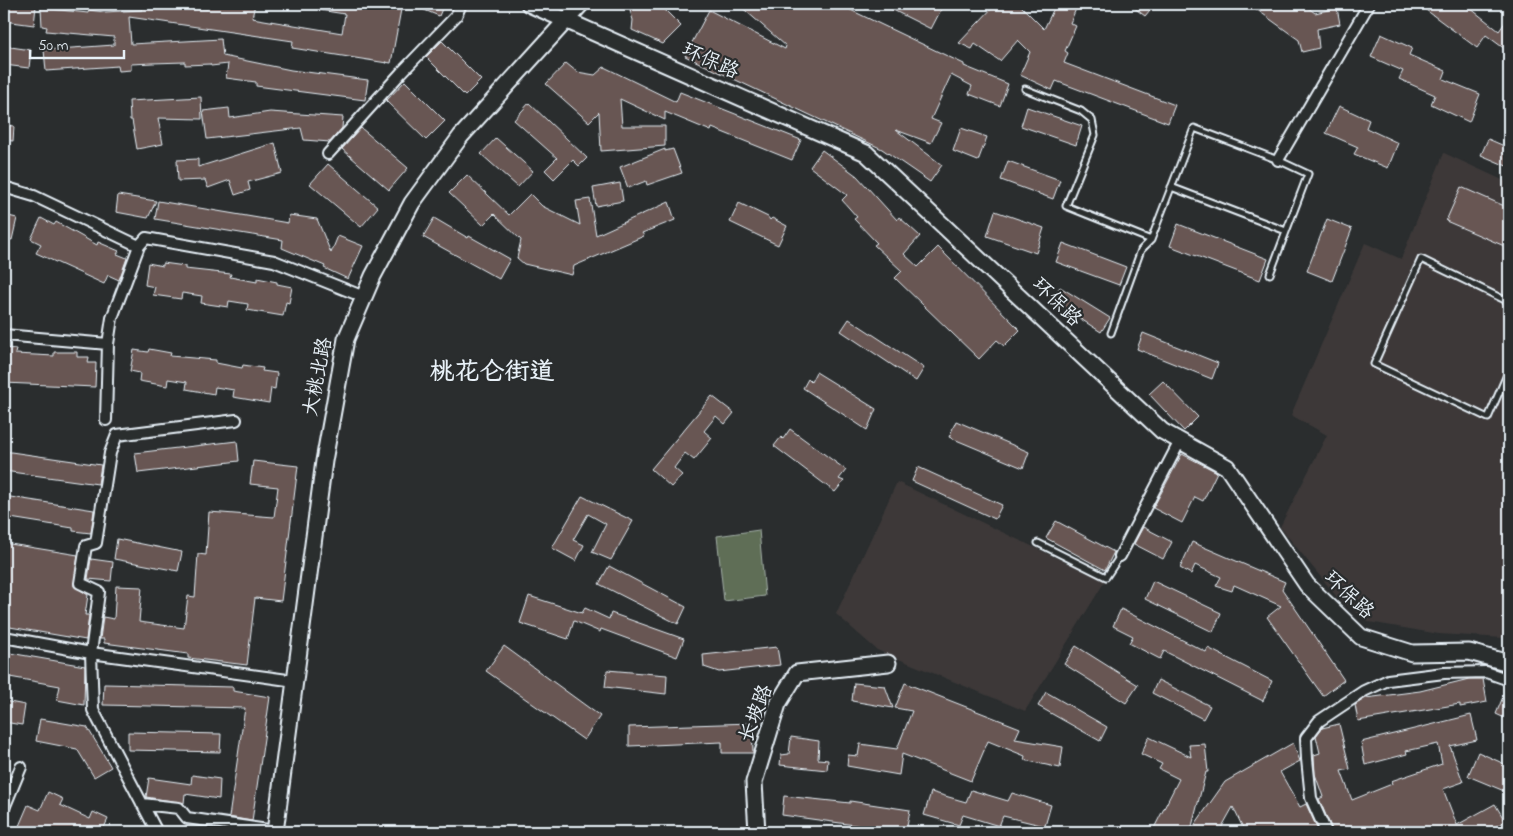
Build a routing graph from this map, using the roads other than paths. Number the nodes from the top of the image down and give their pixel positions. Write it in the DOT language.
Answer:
graph roads {
  1 [pos="461,4"];
  2 [pos="529,4"];
  3 [pos="581,4"];
  4 [pos="1368,4"];
  5 [pos="565,20"];
  6 [pos="1025,90"];
  7 [pos="328,154"];
  8 [pos="1278,160"];
  9 [pos="4,187"];
  10 [pos="1172,187"];
  11 [pos="1286,231"];
  12 [pos="1151,240"];
  13 [pos="138,246"];
  14 [pos="1270,274"];
  15 [pos="364,298"];
  16 [pos="1509,302"];
  17 [pos="1110,333"];
  18 [pos="4,335"];
  19 [pos="108,344"];
  20 [pos="1509,370"];
  21 [pos="1507,380"];
  22 [pos="106,420"];
  23 [pos="236,420"];
  24 [pos="1180,441"];
  25 [pos="1038,543"];
  26 [pos="1120,556"];
  27 [pos="4,637"];
  28 [pos="91,653"];
  29 [pos="888,663"];
  30 [pos="1509,663"];
  31 [pos="295,680"];
  32 [pos="1509,680"];
  33 [pos="21,766"];
  34 [pos="142,804"];
  35 [pos="4,808"];
  36 [pos="275,831"];
  37 [pos="157,832"];
  38 [pos="757,832"];
  39 [pos="1326,832"];
  1 -- 7 [label="street"];
  2 -- 5 [label="street, 环保路"];
  3 -- 5 [label="street, 大桃北路"];
  4 -- 8 [label="street"];
  5 -- 15 [label="street, 大桃北路"];
  5 -- 24 [label="street, 环保路"];
  6 -- 12 [label="lane"];
  8 -- 10 [label="lane"];
  8 -- 11 [label="lane"];
  9 -- 13 [label="street"];
  10 -- 11 [label="lane"];
  10 -- 12 [label="lane"];
  11 -- 14 [label="lane"];
  12 -- 17 [label="lane"];
  13 -- 15 [label="street"];
  13 -- 19 [label="street"];
  15 -- 31 [label="street, 大桃北路"];
  16 -- 21 [label="lane"];
  18 -- 19 [label="street"];
  19 -- 22 [label="street"];
  20 -- 21 [label="lane"];
  23 -- 28 [label="street"];
  24 -- 26 [label="street"];
  24 -- 30 [label="street, 环保路"];
  25 -- 26 [label="lane"];
  27 -- 28 [label="street"];
  28 -- 31 [label="street"];
  28 -- 34 [label="street"];
  29 -- 38 [label="street, 长坡路"];
  31 -- 36 [label="street, 大桃北路"];
  32 -- 39 [label="street"];
  33 -- 35 [label="street"];
  34 -- 36 [label="street"];
  34 -- 37 [label="street"];
}
